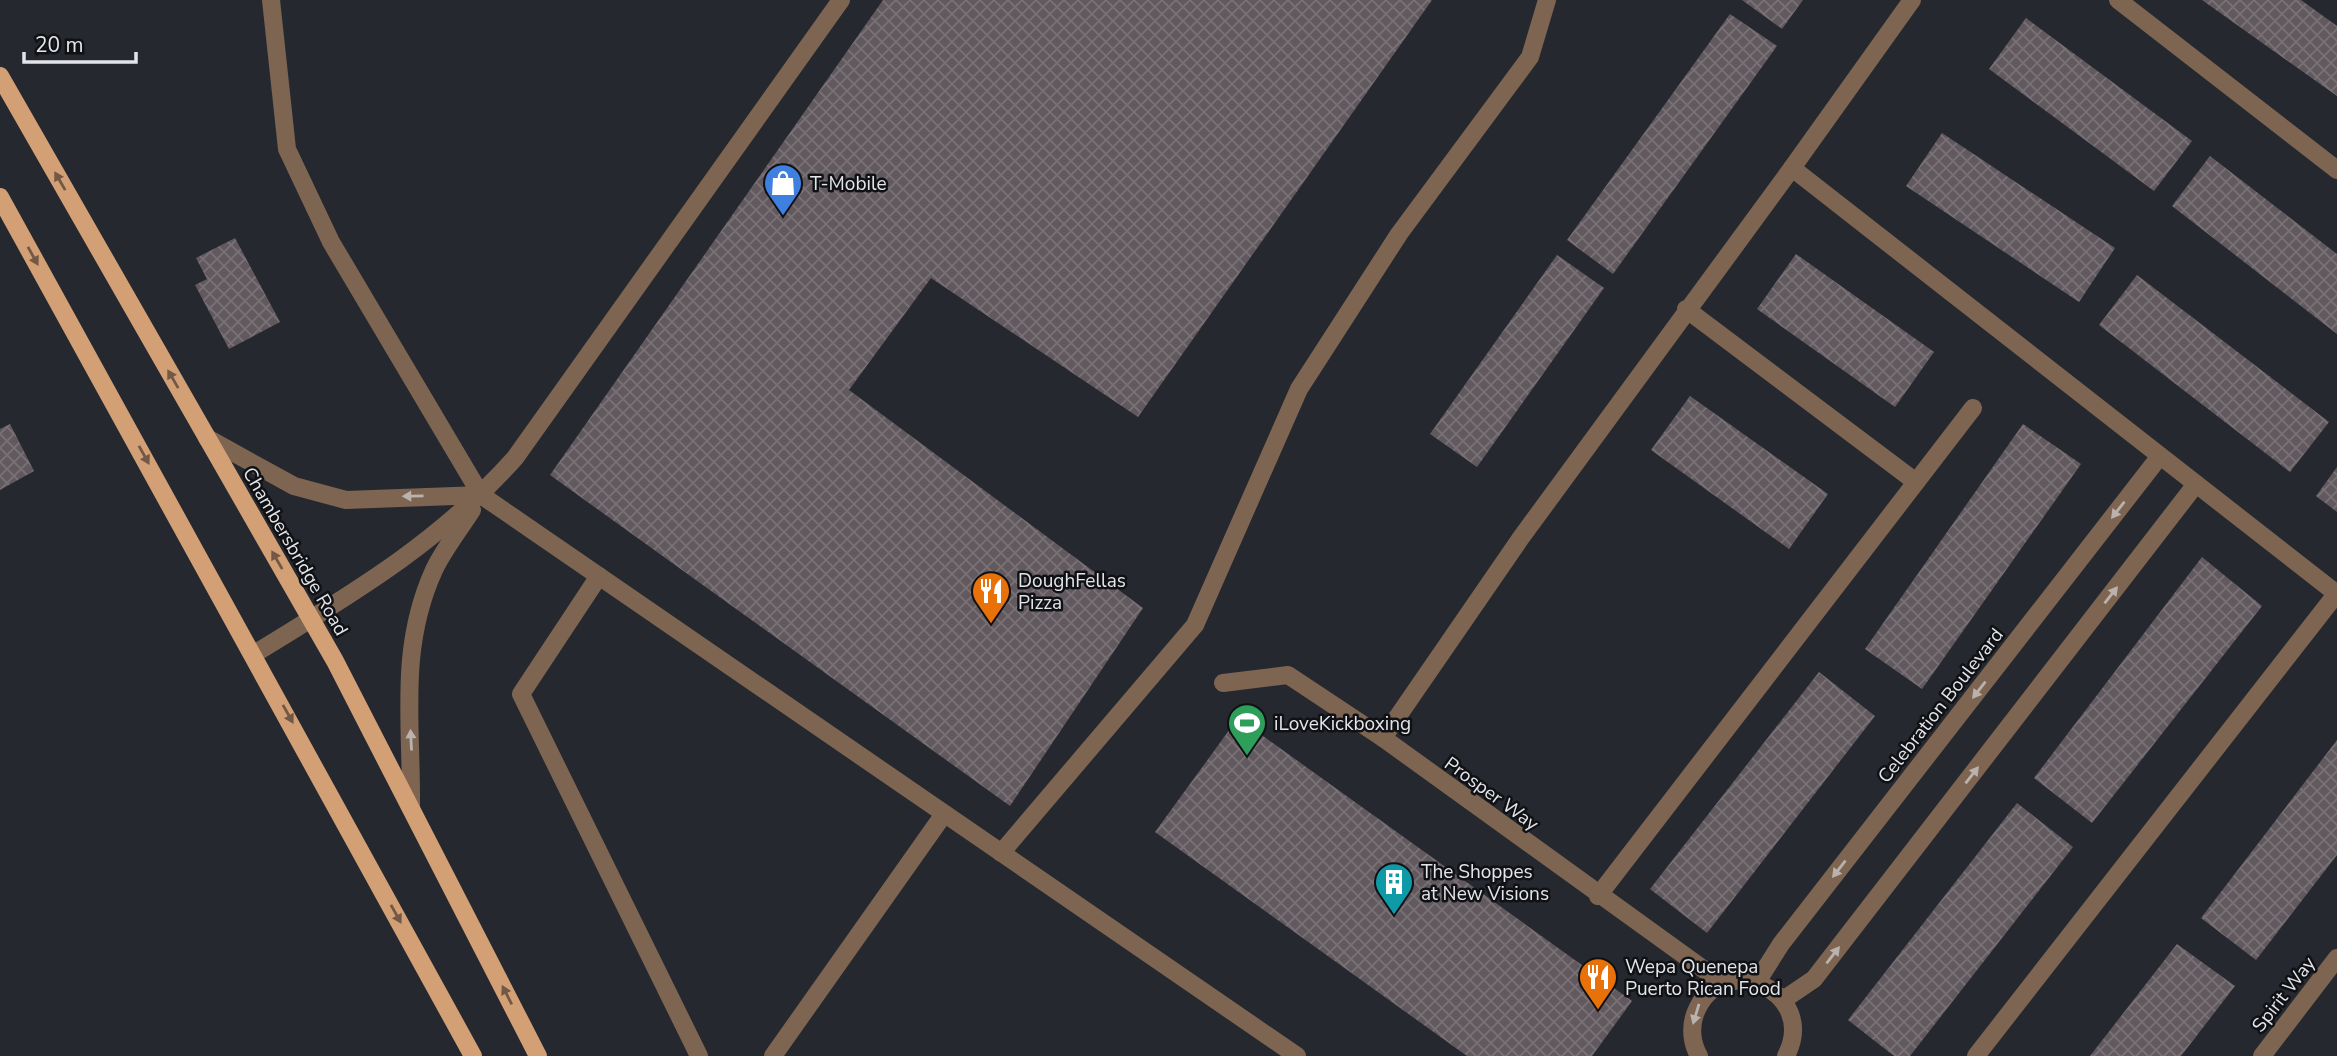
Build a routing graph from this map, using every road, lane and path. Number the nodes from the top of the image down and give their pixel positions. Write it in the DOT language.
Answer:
graph roads {
  1 [pos="271,0"];
  2 [pos="841,0"];
  3 [pos="1547,0"];
  4 [pos="1912,0"];
  5 [pos="2118,0"];
  6 [pos="0,76"];
  7 [pos="1792,167"];
  8 [pos="2337,170"];
  9 [pos="0,197"];
  10 [pos="1686,309"];
  11 [pos="1973,408"];
  12 [pos="207,438"];
  13 [pos="2160,456"];
  14 [pos="1916,482"];
  15 [pos="2196,484"];
  16 [pos="481,495"];
  17 [pos="599,576"];
  18 [pos="2337,594"];
  19 [pos="311,619"];
  20 [pos="254,654"];
  21 [pos="1223,683"];
  22 [pos="1383,738"];
  23 [pos="411,808"];
  24 [pos="944,814"];
  25 [pos="1001,853"];
  26 [pos="1598,896"];
  27 [pos="2337,958"];
  28 [pos="1757,982"];
  29 [pos="1724,984"];
  30 [pos="1783,1000"];
  31 [pos="474,1056"];
  32 [pos="538,1056"];
  33 [pos="699,1056"];
  34 [pos="773,1056"];
  35 [pos="1297,1056"];
  36 [pos="1699,1056"];
  37 [pos="1786,1056"];
  38 [pos="1976,1056"];
  39 [pos="2262,1056"];
  1 -- 16 [label="street"];
  2 -- 16 [label="street"];
  3 -- 25 [label="street"];
  4 -- 7 [label="street"];
  5 -- 8 [label="street"];
  12 -- 6 [label="main road, Chambersbridge Road, one-way"];
  7 -- 10 [label="street"];
  7 -- 13 [label="street"];
  9 -- 20 [label="main road, one-way"];
  10 -- 14 [label="street"];
  10 -- 22 [label="street"];
  11 -- 14 [label="street"];
  16 -- 12 [label="street, one-way"];
  19 -- 12 [label="main road, Chambersbridge Road, one-way"];
  13 -- 15 [label="street"];
  13 -- 28 [label="street, Celebration Boulevard, one-way"];
  14 -- 26 [label="street"];
  15 -- 18 [label="street"];
  30 -- 15 [label="street, one-way"];
  16 -- 17 [label="street"];
  16 -- 19 [label="street"];
  23 -- 16 [label="street, one-way"];
  17 -- 24 [label="street"];
  17 -- 33 [label="street"];
  18 -- 38 [label="street"];
  19 -- 20 [label="street"];
  19 -- 23 [label="main road, Chambersbridge Road"];
  20 -- 31 [label="main road, one-way"];
  21 -- 22 [label="street, Prosper Way"];
  22 -- 26 [label="street, Prosper Way"];
  32 -- 23 [label="main road, Chambersbridge Road, one-way"];
  24 -- 25 [label="street"];
  24 -- 34 [label="street"];
  25 -- 35 [label="street"];
  26 -- 29 [label="street, Prosper Way"];
  27 -- 39 [label="street, Spirit Way"];
  28 -- 29 [label="street"];
  28 -- 30 [label="street"];
  29 -- 36 [label="street, one-way"];
  30 -- 37 [label="street"];
}
